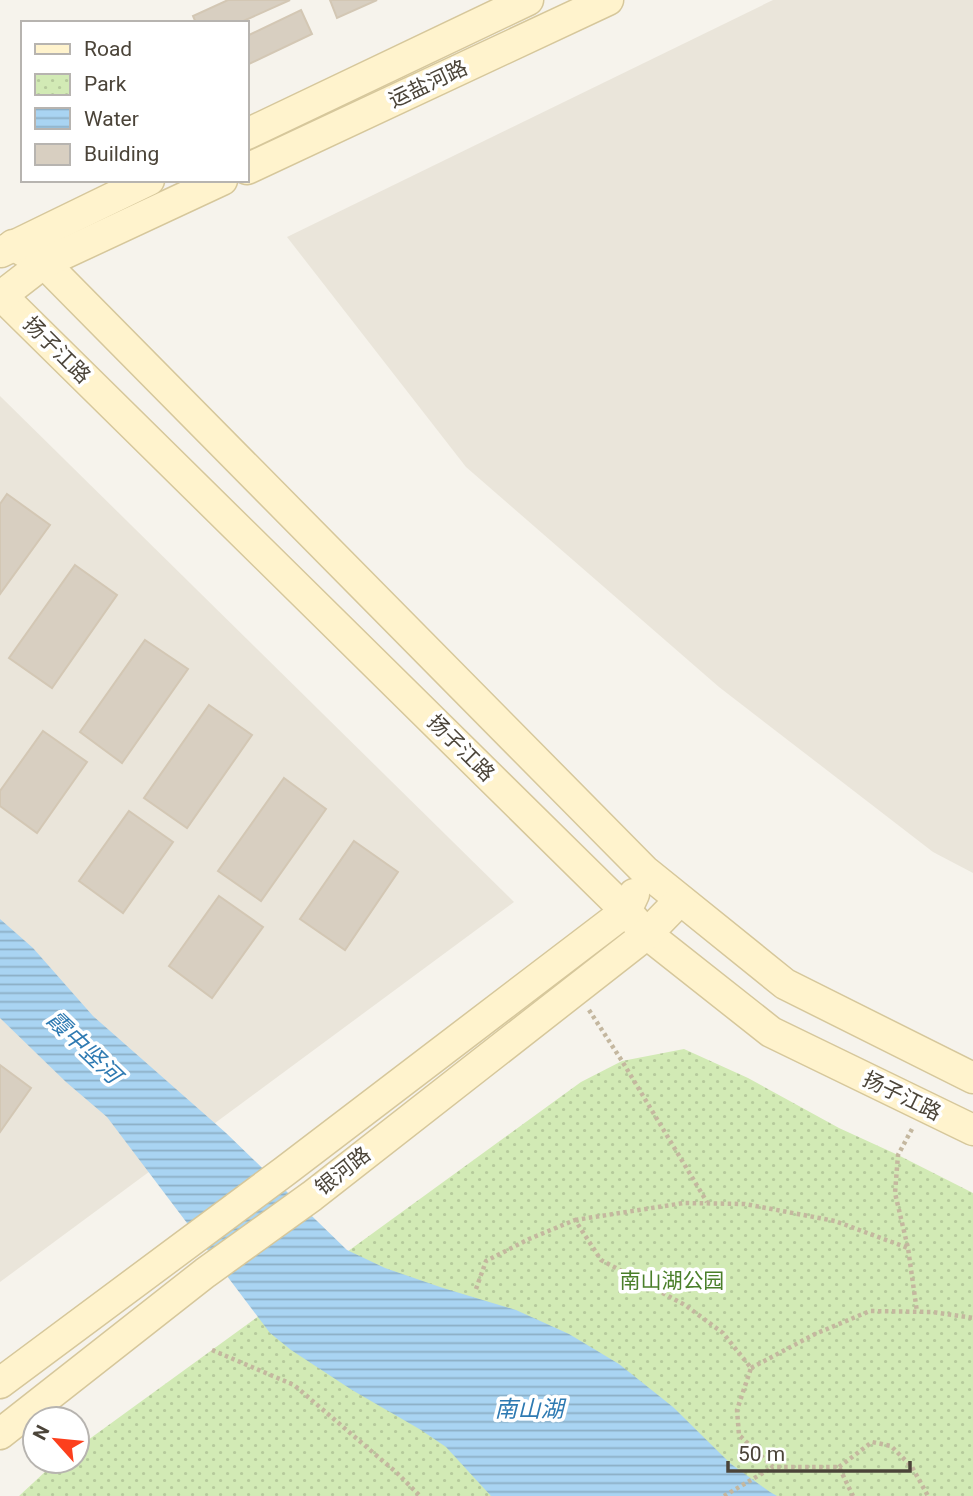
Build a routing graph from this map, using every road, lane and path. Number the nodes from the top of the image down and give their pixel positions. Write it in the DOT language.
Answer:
graph roads {
  1 [pos="528,0"];
  2 [pos="608,0"];
  3 [pos="248,134"];
  4 [pos="248,169"];
  5 [pos="145,182"];
  6 [pos="218,182"];
  7 [pos="7,249"];
  8 [pos="44,263"];
  9 [pos="0,297"];
  10 [pos="645,871"];
  11 [pos="680,900"];
  12 [pos="626,911"];
  13 [pos="647,934"];
  14 [pos="575,989"];
  15 [pos="973,1078"];
  16 [pos="924,1106"];
  17 [pos="973,1130"];
  18 [pos="707,1203"];
  19 [pos="575,1220"];
  20 [pos="908,1248"];
  21 [pos="476,1289"];
  22 [pos="917,1312"];
  23 [pos="973,1318"];
  24 [pos="212,1350"];
  25 [pos="751,1368"];
  26 [pos="0,1383"];
  27 [pos="0,1434"];
  28 [pos="773,1467"];
  29 [pos="839,1467"];
  30 [pos="420,1496"];
  31 [pos="723,1496"];
  32 [pos="853,1496"];
  33 [pos="928,1496"];
  1 -- 3 [label="main road, 运盐河路"];
  2 -- 4 [label="main road, 运盐河路"];
  5 -- 7 [label="main road"];
  6 -- 8 [label="main road"];
  7 -- 8 [label="main road, 扬子江路"];
  8 -- 9 [label="main road"];
  8 -- 10 [label="main road, 扬子江路"];
  9 -- 12 [label="main road, 扬子江路"];
  10 -- 11 [label="main road, 扬子江路"];
  10 -- 12 [label="main road, 银河路"];
  11 -- 13 [label="main road, 银河路"];
  11 -- 15 [label="main road, 扬子江路"];
  12 -- 13 [label="main road, 扬子江路"];
  12 -- 26 [label="main road, 银河路"];
  13 -- 14 [label="main road, 银河路"];
  13 -- 16 [label="main road, 扬子江路"];
  14 -- 18 [label="path"];
  14 -- 27 [label="main road, 银河路"];
  16 -- 17 [label="main road, 扬子江路"];
  16 -- 20 [label="path"];
  18 -- 19 [label="path"];
  18 -- 20 [label="path"];
  19 -- 21 [label="path"];
  19 -- 25 [label="path"];
  20 -- 22 [label="path"];
  22 -- 23 [label="path"];
  22 -- 25 [label="path"];
  24 -- 30 [label="path"];
  25 -- 28 [label="path"];
  28 -- 29 [label="path"];
  28 -- 31 [label="path"];
  29 -- 32 [label="path"];
  29 -- 33 [label="path"];
}
